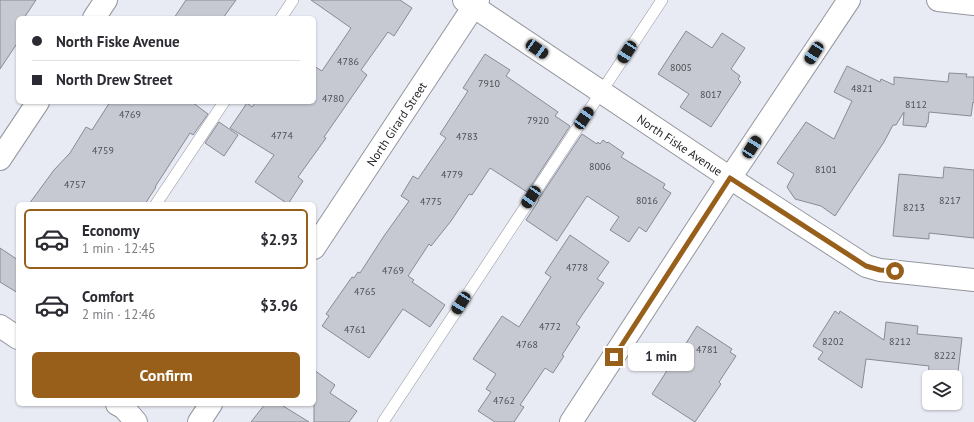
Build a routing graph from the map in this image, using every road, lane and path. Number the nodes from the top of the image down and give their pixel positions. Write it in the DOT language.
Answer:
graph roads {
  1 [pos="106,0"];
  2 [pos="293,0"];
  3 [pos="662,0"];
  4 [pos="849,0"];
  5 [pos="938,0"];
  6 [pos="472,2"];
  7 [pos="974,4"];
  8 [pos="95,16"];
  9 [pos="282,16"];
  10 [pos="601,91"];
  11 [pos="37,104"];
  12 [pos="223,104"];
  13 [pos="0,159"];
  14 [pos="730,178"];
  15 [pos="157,202"];
  16 [pos="316,245"];
  17 [pos="974,280"];
  18 [pos="0,326"];
  19 [pos="16,337"];
  20 [pos="120,406"];
  21 [pos="210,406"];
  22 [pos="136,422"];
  23 [pos="199,422"];
  24 [pos="383,422"];
  25 [pos="571,422"];
  1 -- 8 [label="street"];
  2 -- 9 [label="lane"];
  3 -- 10 [label="lane"];
  4 -- 14 [label="street"];
  5 -- 7 [label="street"];
  6 -- 10 [label="street, North Fiske Avenue"];
  6 -- 16 [label="street, North Girard Street"];
  10 -- 14 [label="street, North Fiske Avenue"];
  10 -- 24 [label="lane"];
  11 -- 13 [label="street"];
  12 -- 15 [label="lane"];
  14 -- 17 [label="street, North Fiske Avenue"];
  14 -- 25 [label="street"];
  18 -- 19 [label="street"];
  20 -- 22 [label="street"];
  21 -- 23 [label="street"];
}
